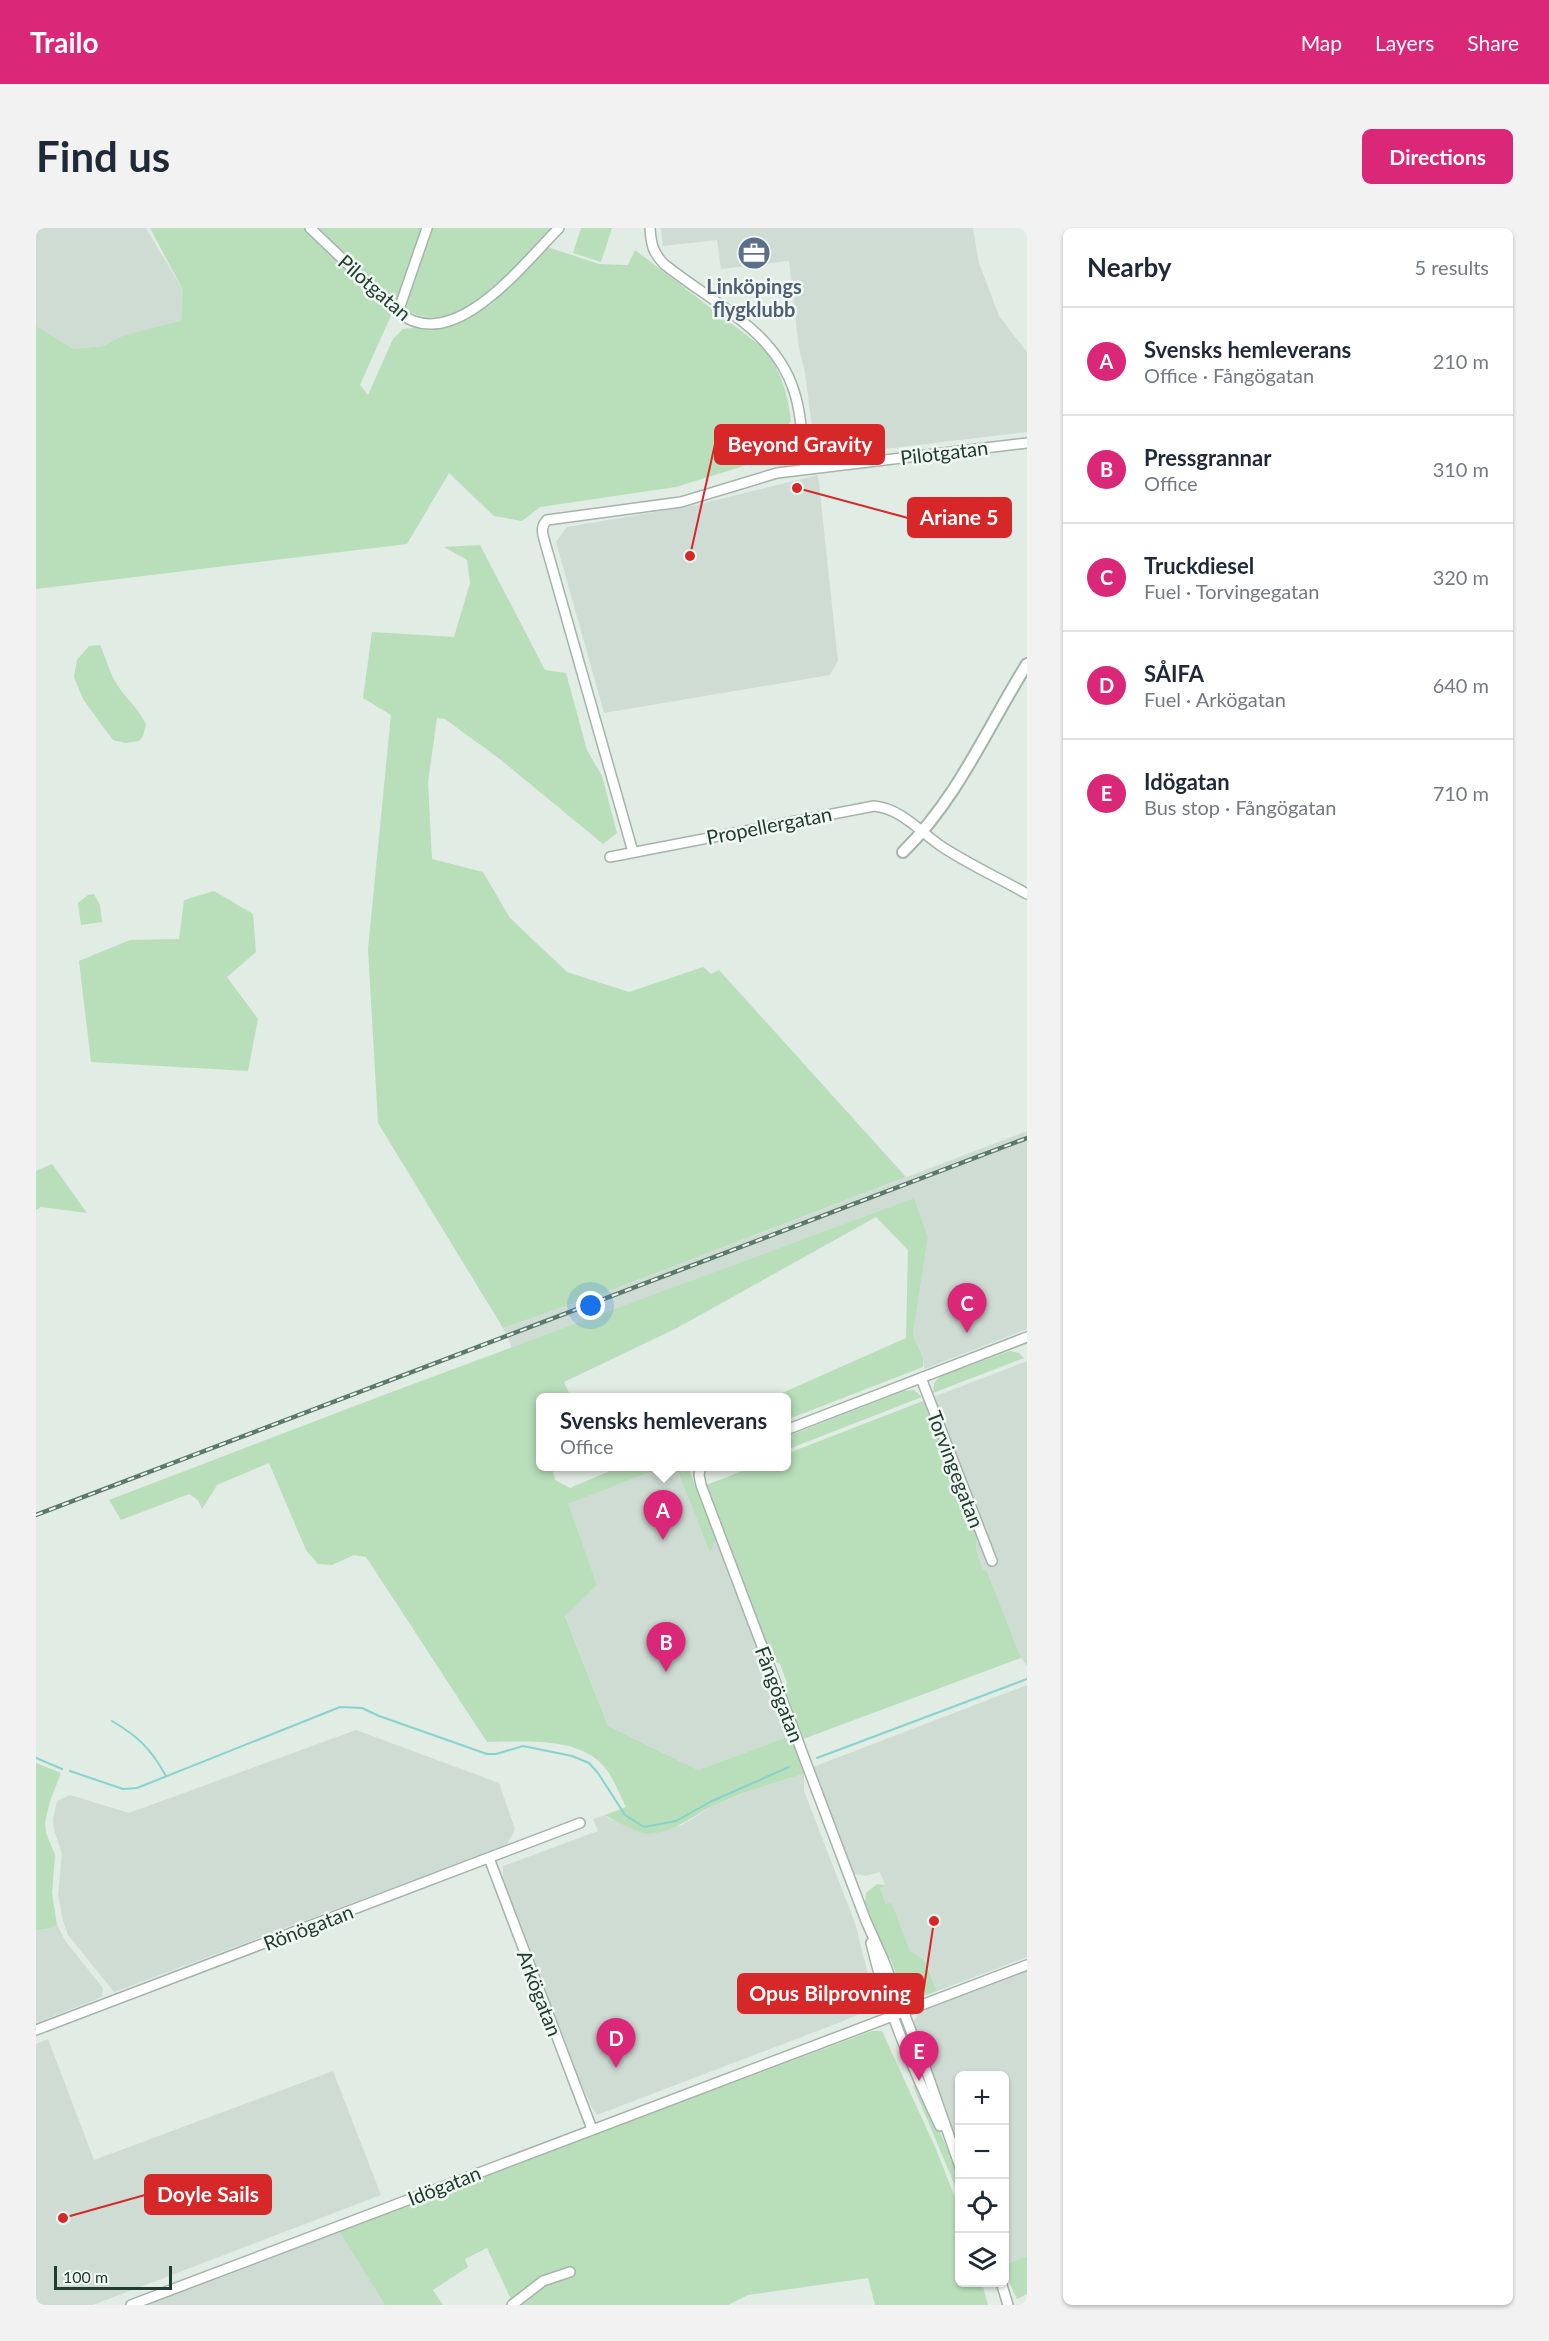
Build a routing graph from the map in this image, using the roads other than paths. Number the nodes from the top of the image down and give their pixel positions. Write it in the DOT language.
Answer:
graph roads {
  1 [pos="310,228"];
  2 [pos="427,228"];
  3 [pos="558,228"];
  4 [pos="650,228"];
  5 [pos="398,312"];
  6 [pos="1027,443"];
  7 [pos="805,469"];
  8 [pos="1027,664"];
  9 [pos="922,832"];
  10 [pos="633,852"];
  11 [pos="903,852"];
  12 [pos="610,857"];
  13 [pos="1027,894"];
  14 [pos="1027,1337"];
  15 [pos="921,1378"];
  16 [pos="791,1428"];
  17 [pos="700,1471"];
  18 [pos="992,1561"];
  19 [pos="580,1823"];
  20 [pos="489,1858"];
  21 [pos="866,1921"];
  22 [pos="1027,1965"];
  23 [pos="903,2012"];
  24 [pos="893,2016"];
  25 [pos="36,2030"];
  26 [pos="592,2129"];
  27 [pos="955,2156"];
  28 [pos="955,2158"];
  29 [pos="570,2272"];
  30 [pos="1002,2287"];
  31 [pos="131,2305"];
  32 [pos="512,2305"];
  33 [pos="1008,2305"];
  1 -- 5 [label="street, Pilotgatan"];
  2 -- 5 [label="street"];
  3 -- 5 [label="street, Pilotgatan"];
  4 -- 7 [label="street"];
  6 -- 7 [label="street, Pilotgatan"];
  7 -- 10 [label="street, Pilotgatan"];
  8 -- 9 [label="street"];
  9 -- 10 [label="street, Propellergatan"];
  9 -- 11 [label="street"];
  9 -- 13 [label="street, Propellergatan"];
  10 -- 12 [label="street, Propellergatan"];
  14 -- 15 [label="street"];
  15 -- 16 [label="street"];
  15 -- 18 [label="street, Torvingegatan"];
  17 -- 21 [label="street, Fångögatan"];
  19 -- 20 [label="street, Rönögatan"];
  20 -- 25 [label="street, Rönögatan"];
  20 -- 26 [label="street, Arkögatan"];
  21 -- 23 [label="street, Fångögatan"];
  21 -- 24 [label="street, Fångögatan"];
  22 -- 23 [label="street, Idögatan"];
  23 -- 24 [label="street, Idögatan"];
  23 -- 27 [label="street, Fångögatan"];
  24 -- 26 [label="street, Idögatan"];
  24 -- 28 [label="street, Fångögatan"];
  26 -- 31 [label="street, Idögatan"];
  29 -- 32 [label="street"];
  30 -- 33 [label="street"];
}
